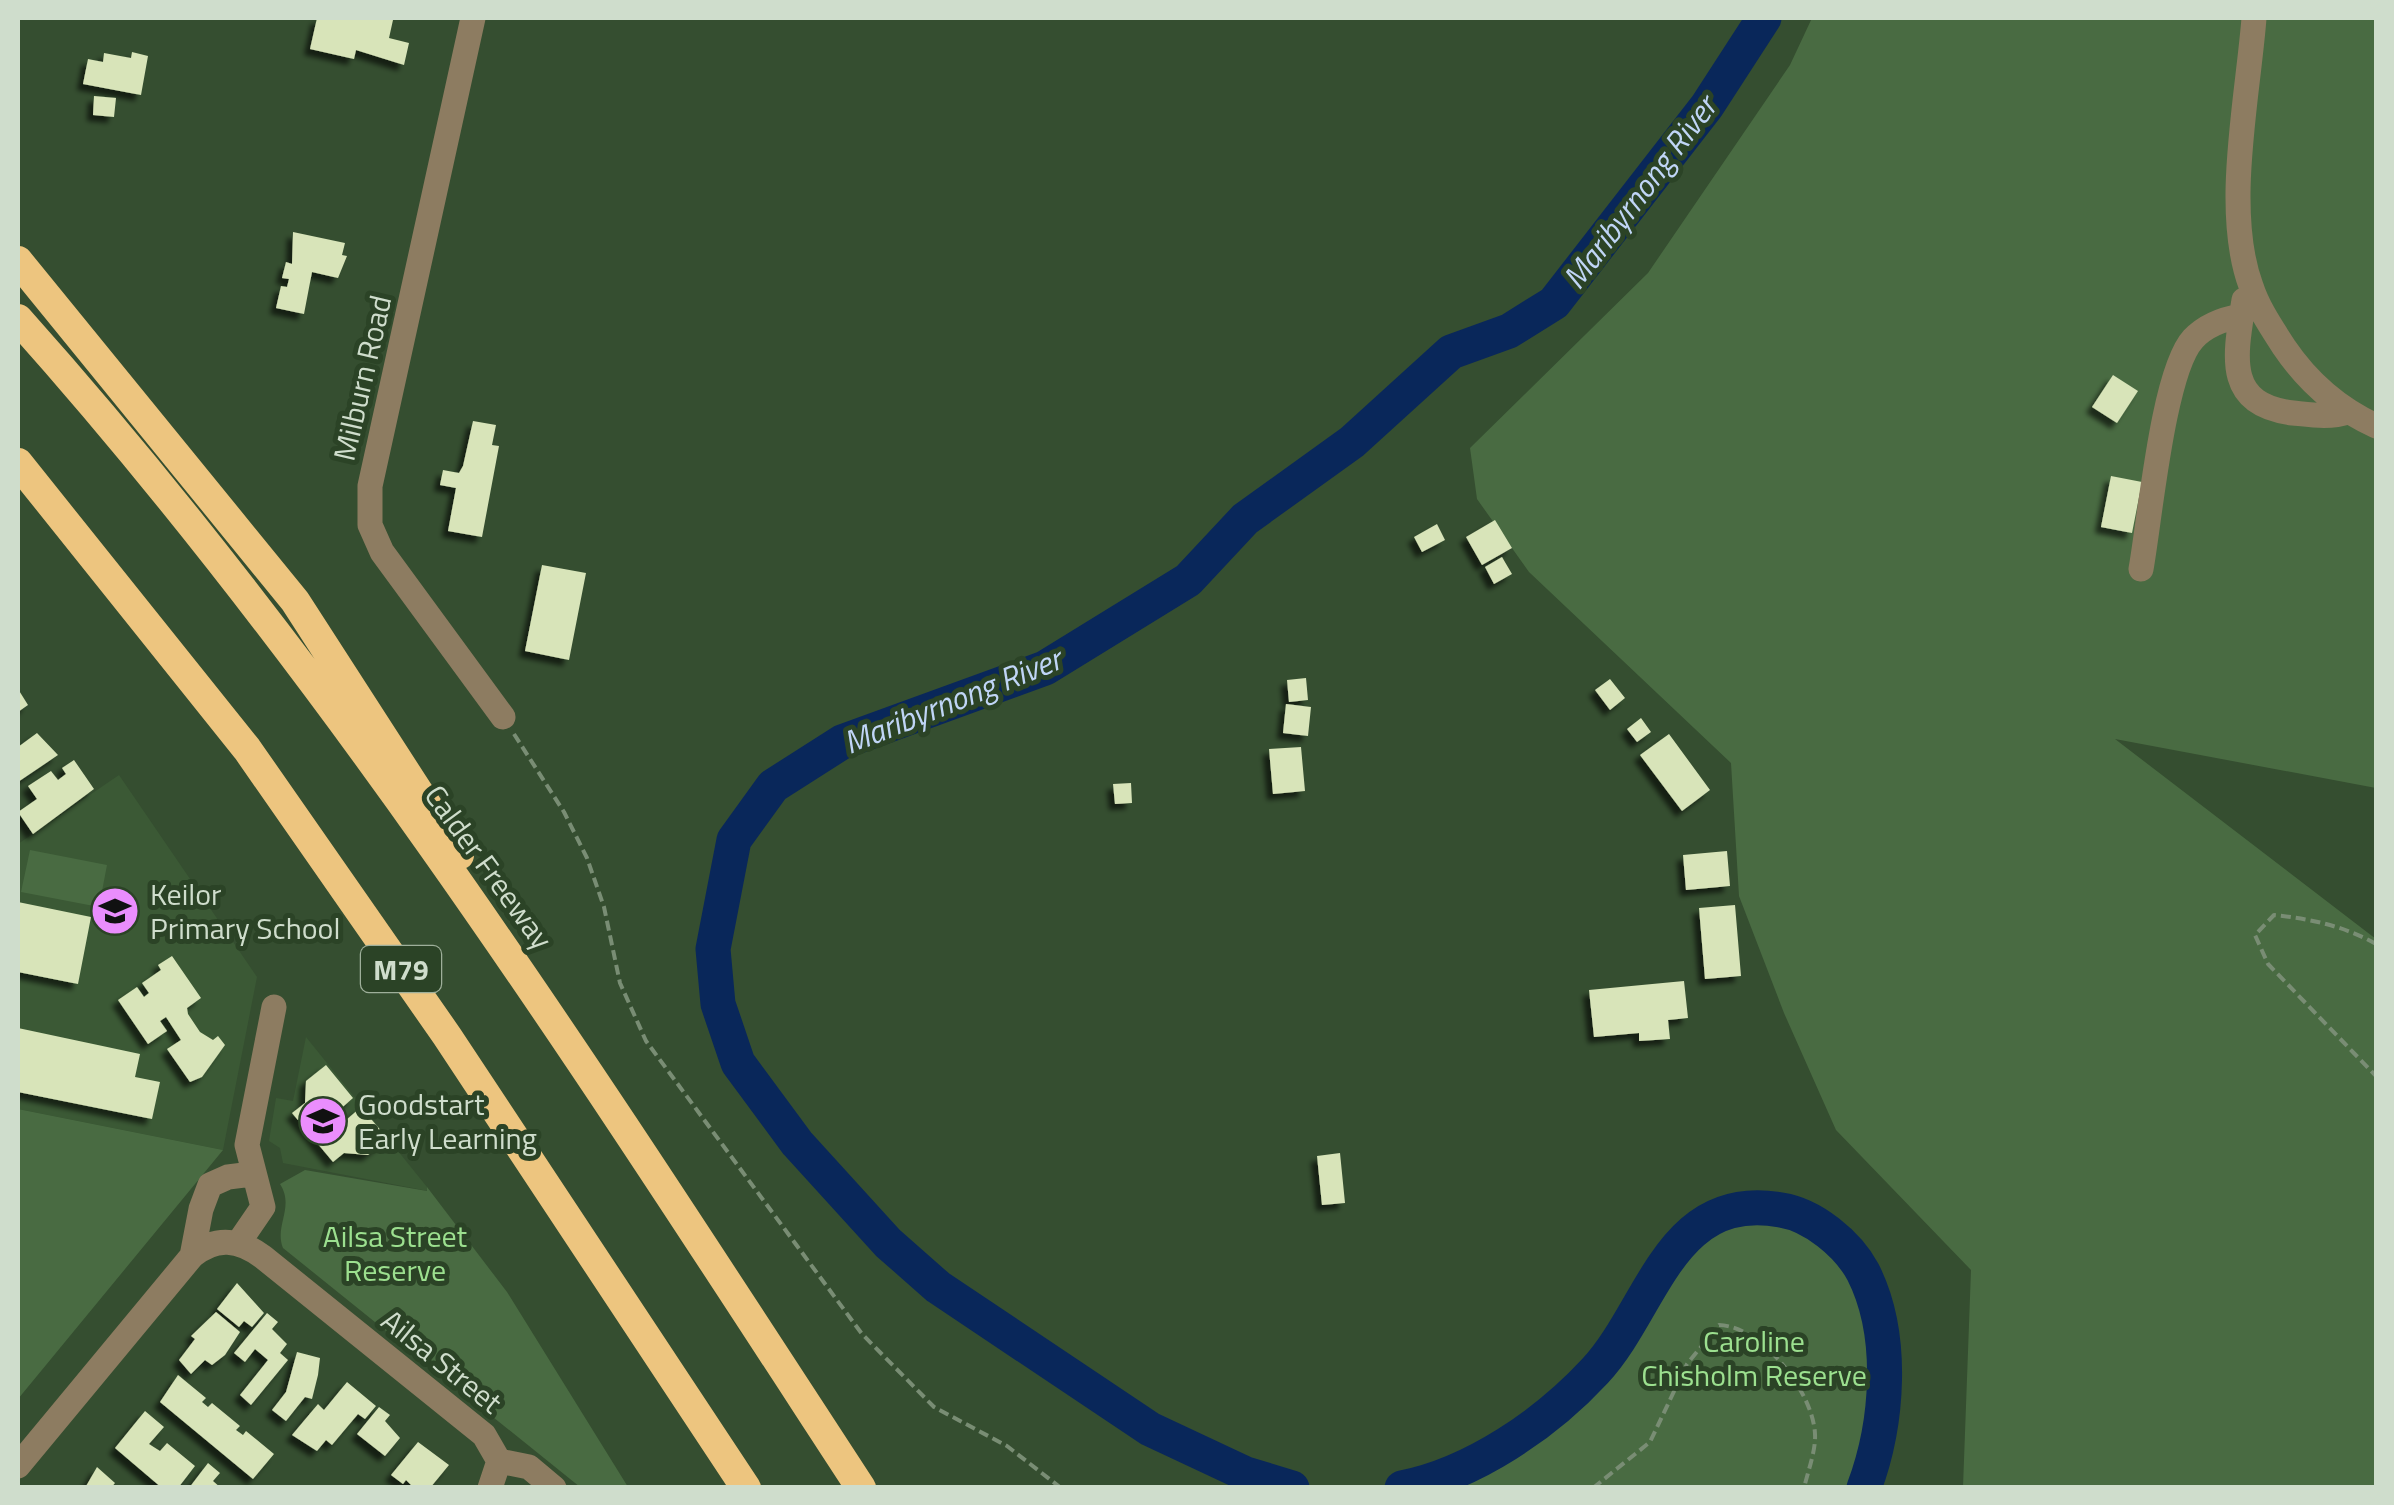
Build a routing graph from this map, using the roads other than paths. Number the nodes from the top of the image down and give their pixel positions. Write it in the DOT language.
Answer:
graph roads {
  1 [pos="473,18"];
  2 [pos="2254,18"];
  3 [pos="18,261"];
  4 [pos="2250,284"];
  5 [pos="2242,316"];
  6 [pos="18,319"];
  7 [pos="2348,412"];
  8 [pos="2376,426"];
  9 [pos="20,467"];
  10 [pos="2141,568"];
  11 [pos="503,716"];
  12 [pos="546,1005"];
  13 [pos="274,1007"];
  14 [pos="252,1174"];
  15 [pos="239,1242"];
  16 [pos="192,1256"];
  17 [pos="499,1461"];
  18 [pos="18,1466"];
  19 [pos="490,1488"];
  20 [pos="554,1488"];
  21 [pos="746,1488"];
  22 [pos="861,1488"];
  1 -- 11 [label="street, Milburn Road"];
  2 -- 4 [label="street"];
  3 -- 12 [label="highway"];
  4 -- 5 [label="street"];
  4 -- 7 [label="street"];
  5 -- 7 [label="street"];
  5 -- 10 [label="street"];
  6 -- 12 [label="highway, Calder Freeway"];
  7 -- 8 [label="street"];
  9 -- 21 [label="highway, M79"];
  12 -- 22 [label="highway, Calder Freeway"];
  13 -- 14 [label="street"];
  14 -- 15 [label="street"];
  14 -- 16 [label="street"];
  15 -- 16 [label="street"];
  15 -- 17 [label="street, Ailsa Street"];
  16 -- 18 [label="street"];
  17 -- 19 [label="street"];
  17 -- 20 [label="street, Ailsa Street"];
}
